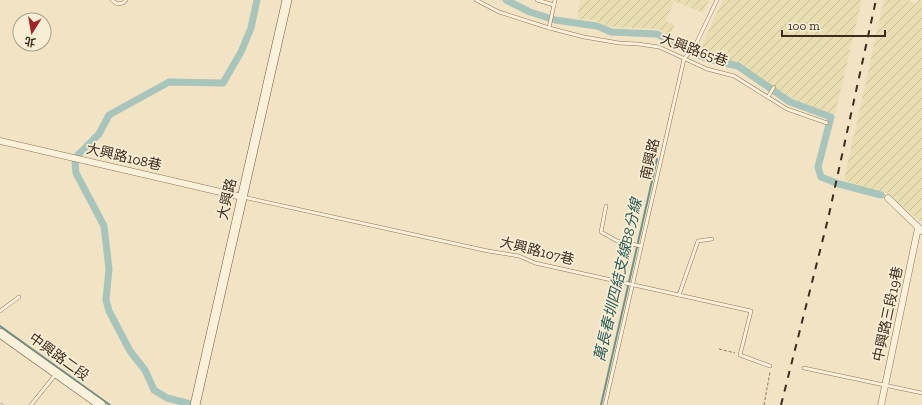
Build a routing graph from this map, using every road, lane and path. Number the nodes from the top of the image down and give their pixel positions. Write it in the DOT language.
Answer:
graph roads {
  1 [pos="112,0"];
  2 [pos="126,0"];
  3 [pos="287,0"];
  4 [pos="476,0"];
  5 [pos="537,0"];
  6 [pos="555,0"];
  7 [pos="717,0"];
  8 [pos="554,5"];
  9 [pos="550,26"];
  10 [pos="684,59"];
  11 [pos="774,86"];
  12 [pos="768,97"];
  13 [pos="827,123"];
  14 [pos="0,141"];
  15 [pos="242,196"];
  16 [pos="888,198"];
  17 [pos="606,206"];
  18 [pos="920,229"];
  19 [pos="712,239"];
  20 [pos="641,246"];
  21 [pos="632,285"];
  22 [pos="679,295"];
  23 [pos="19,297"];
  24 [pos="0,311"];
  25 [pos="0,333"];
  26 [pos="719,349"];
  27 [pos="740,355"];
  28 [pos="770,366"];
  29 [pos="804,368"];
  30 [pos="57,373"];
  31 [pos="885,384"];
  32 [pos="922,393"];
  33 [pos="31,405"];
  34 [pos="101,405"];
  35 [pos="195,405"];
  36 [pos="605,405"];
  37 [pos="764,405"];
  38 [pos="881,405"];
  1 -- 2 [label="lane"];
  3 -- 15 [label="street, 大興路"];
  4 -- 9 [label="lane, 大興路65巷"];
  5 -- 8 [label="lane"];
  6 -- 8 [label="lane"];
  7 -- 10 [label="lane"];
  8 -- 9 [label="lane"];
  9 -- 10 [label="lane, 大興路65巷"];
  10 -- 12 [label="lane, 大興路65巷"];
  10 -- 20 [label="lane, 南興路"];
  11 -- 12 [label="lane"];
  12 -- 13 [label="lane, 大興路65巷"];
  14 -- 15 [label="street, 大興路108巷"];
  15 -- 21 [label="lane, 大興路107巷"];
  15 -- 35 [label="street, 大興路"];
  16 -- 18 [label="street"];
  17 -- 20 [label="lane"];
  18 -- 31 [label="street, 中興路三段19巷"];
  19 -- 22 [label="lane"];
  20 -- 21 [label="lane, 南興路"];
  21 -- 22 [label="lane, 大興路107巷"];
  21 -- 36 [label="lane, 南興路"];
  22 -- 27 [label="lane, 大興路107巷"];
  23 -- 24 [label="lane"];
  25 -- 30 [label="street, 中興路二段"];
  26 -- 27 [label="path"];
  27 -- 28 [label="lane"];
  28 -- 37 [label="path"];
  29 -- 31 [label="lane"];
  30 -- 33 [label="lane"];
  30 -- 34 [label="street, 中興路二段"];
  31 -- 32 [label="lane"];
  31 -- 38 [label="street, 中興路三段19巷"];
}
